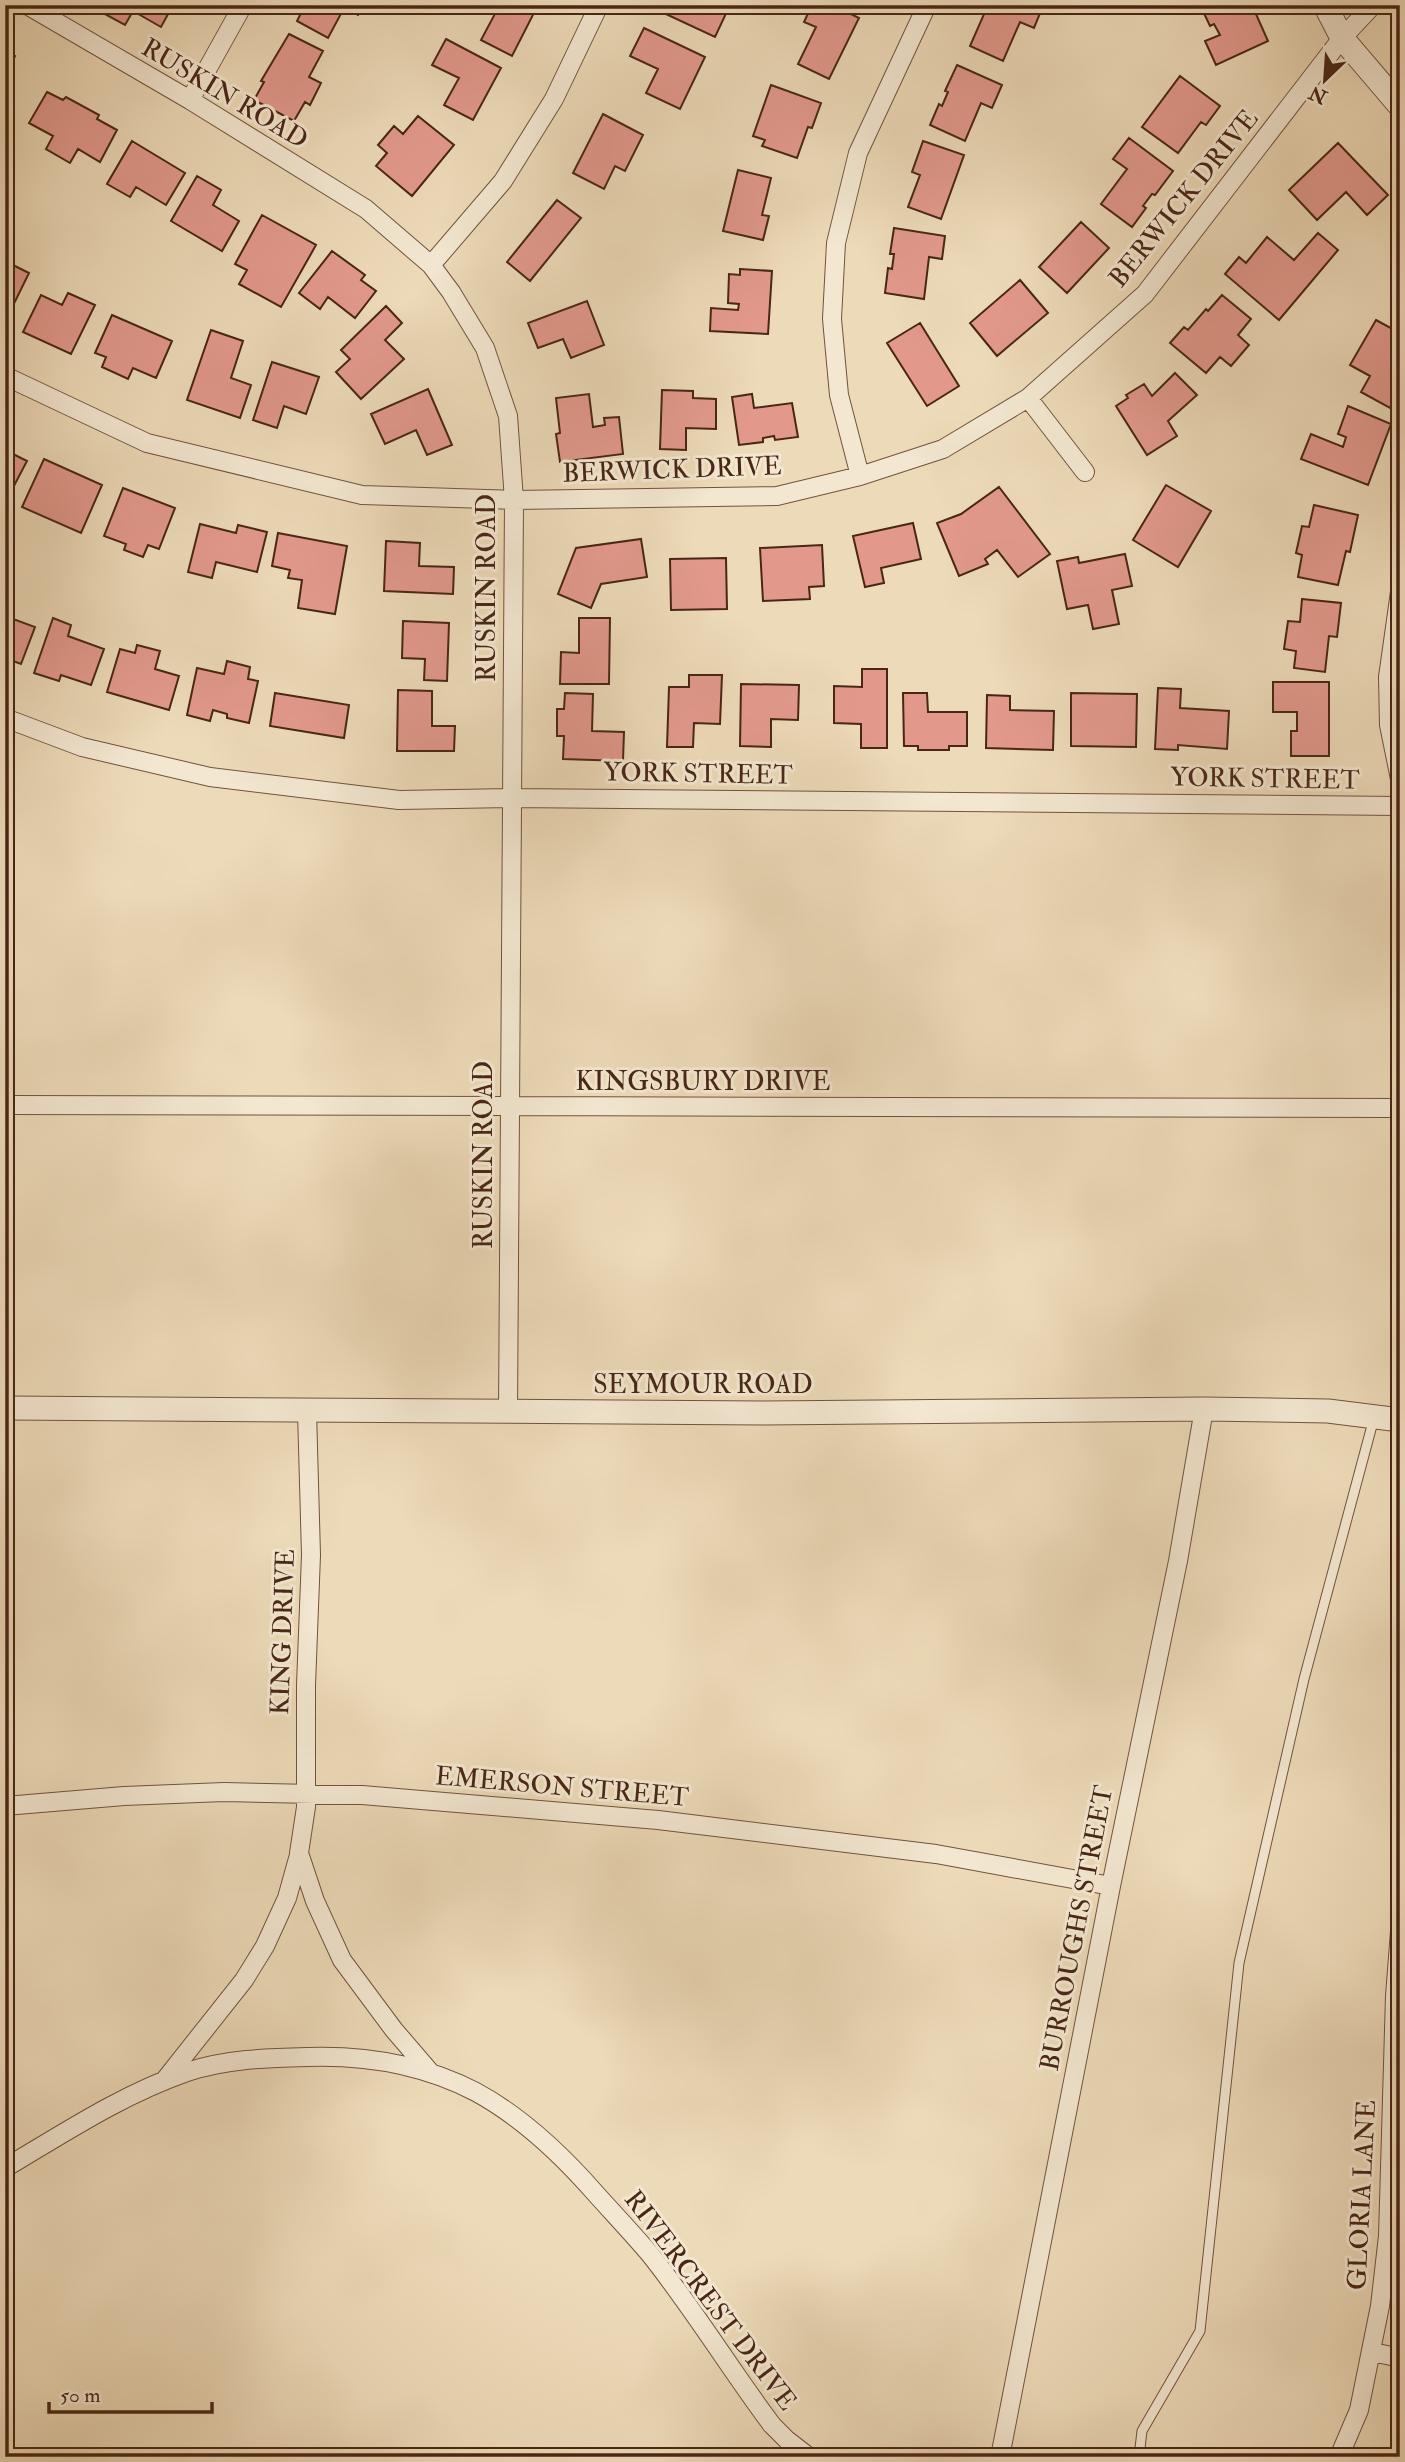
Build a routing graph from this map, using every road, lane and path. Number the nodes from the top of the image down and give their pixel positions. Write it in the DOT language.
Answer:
graph roads {
  1 [pos="27,5"];
  2 [pos="243,5"];
  3 [pos="599,5"];
  4 [pos="927,5"];
  5 [pos="1325,5"];
  6 [pos="1373,5"];
  7 [pos="1342,38"];
  8 [pos="190,100"];
  9 [pos="1400,106"];
  10 [pos="431,265"];
  11 [pos="5,376"];
  12 [pos="1028,398"];
  13 [pos="1086,472"];
  14 [pos="860,476"];
  15 [pos="514,500"];
  16 [pos="1400,592"];
  17 [pos="5,718"];
  18 [pos="1400,779"];
  19 [pos="512,798"];
  20 [pos="1400,806"];
  21 [pos="5,1105"];
  22 [pos="509,1107"];
  23 [pos="1400,1108"];
  24 [pos="5,1408"];
  25 [pos="1204,1409"];
  26 [pos="307,1411"];
  27 [pos="508,1412"];
  28 [pos="1374,1416"];
  29 [pos="1400,1420"];
  30 [pos="306,1793"];
  31 [pos="5,1806"];
  32 [pos="299,1853"];
  33 [pos="1111,1886"];
  34 [pos="1400,1931"];
  35 [pos="431,2073"];
  36 [pos="164,2081"];
  37 [pos="5,2168"];
  38 [pos="1373,2352"];
  39 [pos="1400,2358"];
  40 [pos="809,2457"];
  41 [pos="1000,2457"];
  42 [pos="1139,2457"];
  43 [pos="1339,2457"];
  1 -- 8 [label="street, RUSKIN ROAD"];
  2 -- 8 [label="street"];
  3 -- 10 [label="street"];
  4 -- 14 [label="street"];
  5 -- 7 [label="street"];
  6 -- 7 [label="street, BERWICK DRIVE"];
  7 -- 9 [label="street"];
  7 -- 12 [label="street, BERWICK DRIVE"];
  8 -- 10 [label="street, RUSKIN ROAD"];
  10 -- 15 [label="street, RUSKIN ROAD"];
  11 -- 15 [label="street, BERWICK DRIVE"];
  12 -- 13 [label="street"];
  12 -- 14 [label="street, BERWICK DRIVE"];
  14 -- 15 [label="street, BERWICK DRIVE"];
  15 -- 19 [label="street, RUSKIN ROAD"];
  16 -- 18 [label="street"];
  17 -- 19 [label="street, YORK STREET"];
  19 -- 20 [label="street, YORK STREET"];
  19 -- 22 [label="street, RUSKIN ROAD"];
  21 -- 22 [label="street, KINGSBURY DRIVE"];
  22 -- 23 [label="street, KINGSBURY DRIVE"];
  22 -- 27 [label="street, RUSKIN ROAD"];
  24 -- 26 [label="street, SEYMOUR ROAD"];
  25 -- 27 [label="street, SEYMOUR ROAD"];
  25 -- 28 [label="street, SEYMOUR ROAD"];
  25 -- 33 [label="street, BURROUGHS STREET"];
  26 -- 27 [label="street, SEYMOUR ROAD"];
  26 -- 30 [label="street, KING DRIVE"];
  28 -- 29 [label="street, SEYMOUR ROAD"];
  28 -- 42 [label="lane"];
  30 -- 31 [label="street, EMERSON STREET"];
  30 -- 32 [label="street, KING DRIVE"];
  30 -- 33 [label="street, EMERSON STREET"];
  32 -- 35 [label="street, KING DRIVE"];
  32 -- 36 [label="street, KING DRIVE"];
  33 -- 41 [label="street, BURROUGHS STREET"];
  34 -- 38 [label="street, GLORIA LANE"];
  35 -- 36 [label="street, RIVERCREST DRIVE"];
  35 -- 40 [label="street, RIVERCREST DRIVE"];
  36 -- 37 [label="street, RIVERCREST DRIVE"];
  38 -- 39 [label="street"];
  38 -- 43 [label="street, GLORIA LANE"];
}
